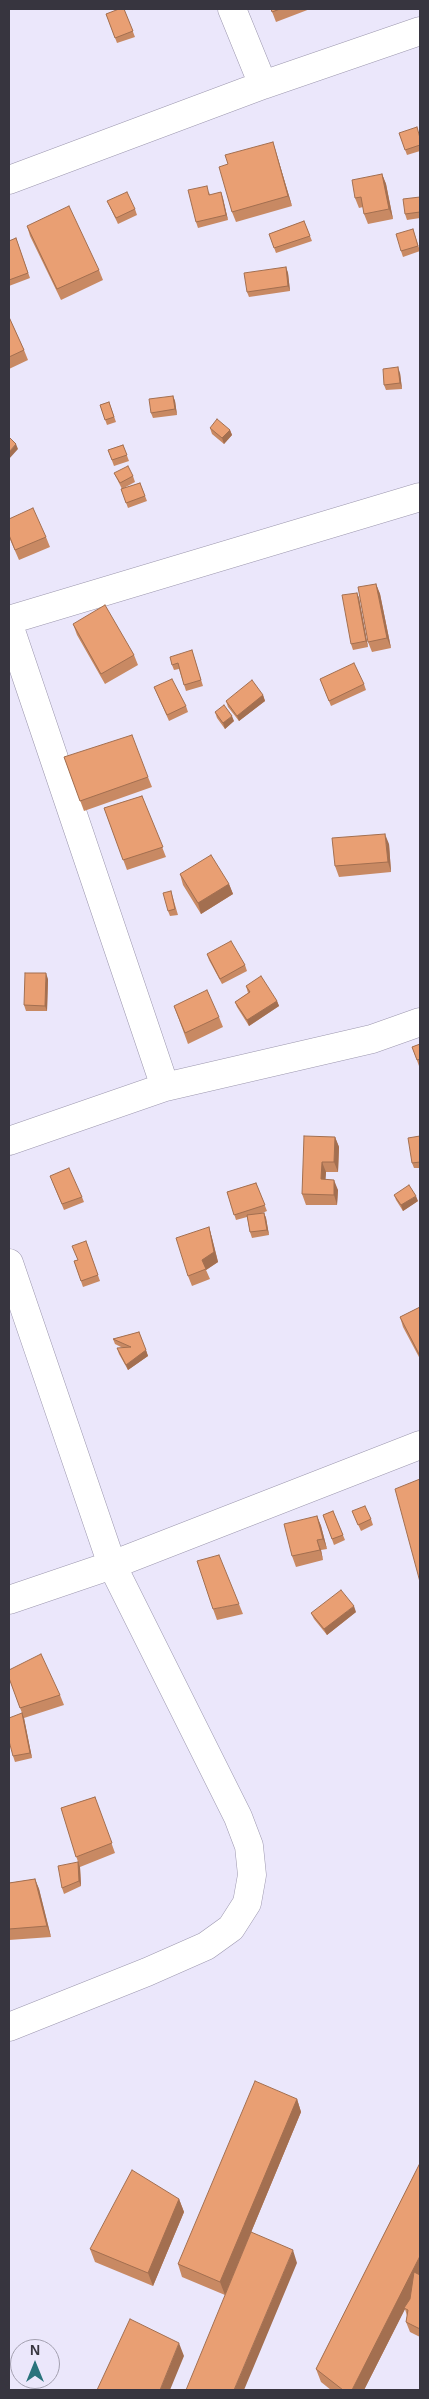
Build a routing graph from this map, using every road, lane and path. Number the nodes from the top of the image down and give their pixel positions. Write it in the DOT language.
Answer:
graph roads {
  1 [pos="232,9"];
  2 [pos="420,31"];
  3 [pos="263,85"];
  4 [pos="9,180"];
  5 [pos="420,497"];
  6 [pos="9,620"];
  7 [pos="9,625"];
  8 [pos="420,1022"];
  9 [pos="165,1087"];
  10 [pos="9,1141"];
  11 [pos="9,1263"];
  12 [pos="420,1445"];
  13 [pos="112,1565"];
  14 [pos="9,1600"];
  15 [pos="9,2027"];
  1 -- 3 [label="street"];
  2 -- 3 [label="street"];
  3 -- 4 [label="street"];
  5 -- 6 [label="street"];
  7 -- 9 [label="street"];
  8 -- 9 [label="street"];
  9 -- 10 [label="street"];
  11 -- 13 [label="street"];
  12 -- 13 [label="street"];
  13 -- 14 [label="street"];
  13 -- 15 [label="street"];
}
